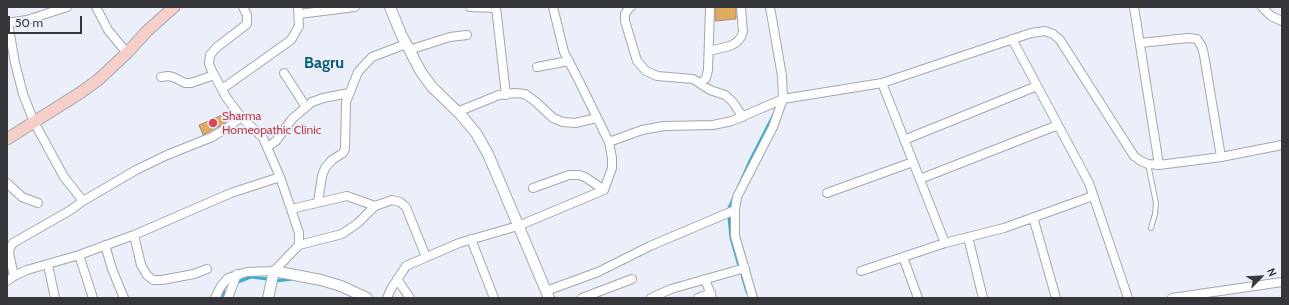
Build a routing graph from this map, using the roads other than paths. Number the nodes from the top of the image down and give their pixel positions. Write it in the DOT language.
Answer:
graph roads {
  1 [pos="67,7"];
  2 [pos="96,7"];
  3 [pos="174,7"];
  4 [pos="243,7"];
  5 [pos="355,7"];
  6 [pos="390,7"];
  7 [pos="470,7"];
  8 [pos="496,7"];
  9 [pos="553,7"];
  10 [pos="631,7"];
  11 [pos="710,7"];
  12 [pos="741,7"];
  13 [pos="770,7"];
  14 [pos="1134,7"];
  15 [pos="1262,7"];
  16 [pos="298,10"];
  17 [pos="1282,21"];
  18 [pos="7,23"];
  19 [pos="467,34"];
  20 [pos="1012,39"];
  21 [pos="1140,43"];
  22 [pos="408,47"];
  23 [pos="709,51"];
  24 [pos="127,53"];
  25 [pos="569,62"];
  26 [pos="537,67"];
  27 [pos="284,73"];
  28 [pos="214,75"];
  29 [pos="161,77"];
  30 [pos="701,83"];
  31 [pos="882,83"];
  32 [pos="1037,86"];
  33 [pos="222,89"];
  34 [pos="349,93"];
  35 [pos="506,95"];
  36 [pos="783,99"];
  37 [pos="306,107"];
  38 [pos="457,112"];
  39 [pos="241,117"];
  40 [pos="743,117"];
  41 [pos="597,118"];
  42 [pos="34,122"];
  43 [pos="1058,125"];
  44 [pos="7,139"];
  45 [pos="904,140"];
  46 [pos="609,142"];
  47 [pos="1282,145"];
  48 [pos="267,148"];
  49 [pos="1221,157"];
  50 [pos="913,162"];
  51 [pos="1148,164"];
  52 [pos="1160,165"];
  53 [pos="280,177"];
  54 [pos="920,179"];
  55 [pos="7,183"];
  56 [pos="532,188"];
  57 [pos="604,190"];
  58 [pos="827,193"];
  59 [pos="1094,196"];
  60 [pos="83,201"];
  61 [pos="318,202"];
  62 [pos="38,203"];
  63 [pos="375,206"];
  64 [pos="291,209"];
  65 [pos="735,210"];
  66 [pos="1033,217"];
  67 [pos="518,226"];
  68 [pos="1151,228"];
  69 [pos="134,235"];
  70 [pos="968,237"];
  71 [pos="471,239"];
  72 [pos="945,243"];
  73 [pos="106,245"];
  74 [pos="299,245"];
  75 [pos="79,255"];
  76 [pos="426,257"];
  77 [pos="903,257"];
  78 [pos="48,265"];
  79 [pos="745,268"];
  80 [pos="207,269"];
  81 [pos="274,271"];
  82 [pos="861,271"];
  83 [pos="237,274"];
  84 [pos="10,279"];
  85 [pos="397,279"];
  86 [pos="632,279"];
  87 [pos="705,279"];
  88 [pos="1282,282"];
  89 [pos="547,294"];
  90 [pos="711,296"];
  91 [pos="55,298"];
  92 [pos="93,298"];
  93 [pos="124,298"];
  94 [pos="215,298"];
  95 [pos="228,298"];
  96 [pos="268,298"];
  97 [pos="367,298"];
  98 [pos="387,298"];
  99 [pos="410,298"];
  100 [pos="494,298"];
  101 [pos="582,298"];
  102 [pos="651,298"];
  103 [pos="698,298"];
  104 [pos="753,298"];
  105 [pos="918,298"];
  106 [pos="983,298"];
  107 [pos="1056,298"];
  108 [pos="1128,298"];
  109 [pos="1172,298"];
  1 -- 18 [label="street"];
  2 -- 24 [label="street"];
  3 -- 24 [label="main road"];
  4 -- 28 [label="street"];
  5 -- 16 [label="street"];
  6 -- 22 [label="street"];
  7 -- 8 [label="street"];
  8 -- 35 [label="street"];
  9 -- 25 [label="street"];
  10 -- 30 [label="street"];
  11 -- 23 [label="street"];
  12 -- 23 [label="street"];
  13 -- 36 [label="street"];
  14 -- 21 [label="street"];
  15 -- 17 [label="street"];
  16 -- 33 [label="street"];
  18 -- 42 [label="street"];
  19 -- 22 [label="street"];
  20 -- 31 [label="street"];
  20 -- 32 [label="street"];
  20 -- 51 [label="street"];
  21 -- 49 [label="street"];
  21 -- 52 [label="street"];
  22 -- 34 [label="street"];
  22 -- 38 [label="street"];
  23 -- 30 [label="street"];
  24 -- 42 [label="main road"];
  25 -- 26 [label="street"];
  25 -- 41 [label="street"];
  27 -- 37 [label="street"];
  28 -- 29 [label="street"];
  28 -- 33 [label="street"];
  30 -- 40 [label="street"];
  31 -- 36 [label="street"];
  31 -- 45 [label="street"];
  32 -- 43 [label="street"];
  32 -- 45 [label="street"];
  33 -- 39 [label="street"];
  34 -- 37 [label="street"];
  34 -- 61 [label="street"];
  35 -- 38 [label="street"];
  35 -- 41 [label="street"];
  36 -- 40 [label="street"];
  36 -- 65 [label="street"];
  37 -- 48 [label="street"];
  38 -- 67 [label="street"];
  39 -- 48 [label="street"];
  39 -- 60 [label="street"];
  40 -- 46 [label="street"];
  41 -- 46 [label="street"];
  42 -- 44 [label="main road"];
  42 -- 60 [label="street"];
  43 -- 54 [label="street"];
  43 -- 59 [label="street"];
  45 -- 50 [label="street"];
  46 -- 57 [label="street"];
  47 -- 49 [label="street"];
  48 -- 53 [label="street"];
  49 -- 52 [label="street"];
  50 -- 54 [label="street"];
  50 -- 58 [label="street"];
  51 -- 52 [label="street"];
  51 -- 68 [label="lane"];
  53 -- 64 [label="street"];
  53 -- 69 [label="street"];
  54 -- 72 [label="street"];
  55 -- 62 [label="street"];
  56 -- 57 [label="street"];
  57 -- 67 [label="street"];
  59 -- 66 [label="street"];
  59 -- 108 [label="street"];
  60 -- 84 [label="street"];
  61 -- 63 [label="street"];
  61 -- 64 [label="street"];
  63 -- 74 [label="street"];
  63 -- 76 [label="street"];
  64 -- 74 [label="street"];
  65 -- 79 [label="street"];
  65 -- 89 [label="street"];
  66 -- 70 [label="street"];
  66 -- 107 [label="street"];
  67 -- 71 [label="street"];
  67 -- 89 [label="street"];
  69 -- 73 [label="street"];
  69 -- 80 [label="street"];
  70 -- 72 [label="street"];
  70 -- 106 [label="street"];
  71 -- 76 [label="street"];
  71 -- 100 [label="street"];
  72 -- 77 [label="street"];
  73 -- 75 [label="street"];
  73 -- 93 [label="street"];
  74 -- 81 [label="street"];
  75 -- 78 [label="street"];
  75 -- 92 [label="street"];
  76 -- 85 [label="street"];
  77 -- 82 [label="street"];
  77 -- 105 [label="street"];
  78 -- 84 [label="street"];
  78 -- 91 [label="street"];
  79 -- 87 [label="street"];
  79 -- 104 [label="street"];
  81 -- 83 [label="street"];
  81 -- 96 [label="street"];
  81 -- 97 [label="street"];
  83 -- 94 [label="street"];
  83 -- 95 [label="street"];
  85 -- 98 [label="street"];
  85 -- 99 [label="street"];
  86 -- 101 [label="street"];
  87 -- 90 [label="street"];
  87 -- 102 [label="street"];
  88 -- 109 [label="street"];
  90 -- 103 [label="street"];
}
